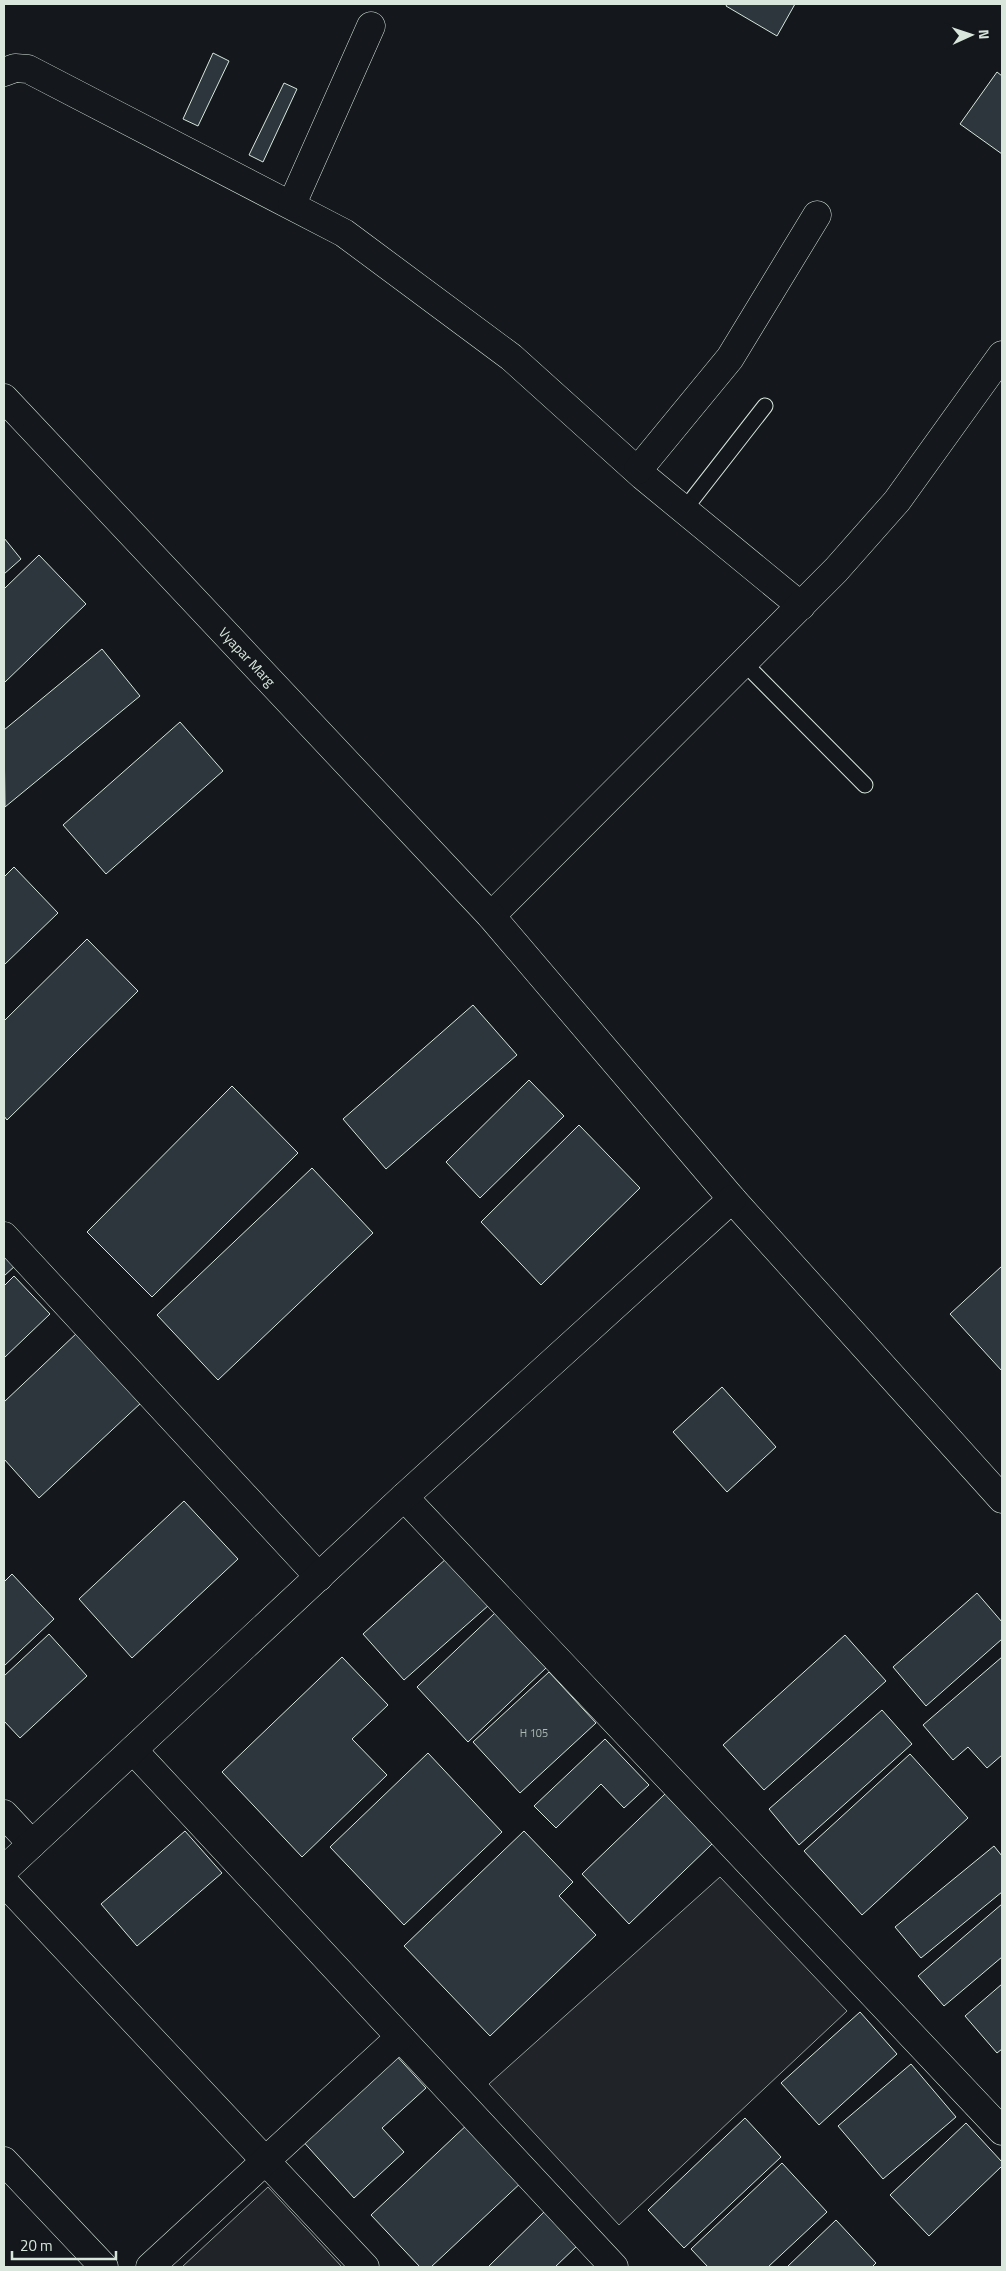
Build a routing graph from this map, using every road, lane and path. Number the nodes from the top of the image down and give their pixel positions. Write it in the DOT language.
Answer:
graph roads {
  1 [pos="370,26"];
  2 [pos="4,72"];
  3 [pos="292,204"];
  4 [pos="817,215"];
  5 [pos="1002,355"];
  6 [pos="4,398"];
  7 [pos="766,406"];
  8 [pos="638,470"];
  9 [pos="684,510"];
  10 [pos="801,606"];
  11 [pos="744,664"];
  12 [pos="865,785"];
  13 [pos="491,916"];
  14 [pos="732,1199"];
  15 [pos="4,1236"];
  16 [pos="404,1497"];
  17 [pos="1002,1499"];
  18 [pos="319,1577"];
  19 [pos="133,1750"];
  20 [pos="4,1814"];
  21 [pos="32,1844"];
  22 [pos="4,1870"];
  23 [pos="4,1882"];
  24 [pos="400,2036"];
  25 [pos="1002,2132"];
  26 [pos="4,2160"];
  27 [pos="265,2161"];
  28 [pos="104,2267"];
  29 [pos="150,2267"];
  30 [pos="365,2267"];
  31 [pos="614,2267"];
  1 -- 3 [label="street"];
  2 -- 3 [label="street"];
  3 -- 8 [label="street"];
  4 -- 8 [label="street"];
  5 -- 10 [label="street"];
  6 -- 13 [label="street, Vyapar Marg"];
  7 -- 9 [label="lane"];
  8 -- 9 [label="street"];
  9 -- 10 [label="street"];
  10 -- 11 [label="street"];
  11 -- 12 [label="lane"];
  11 -- 13 [label="street"];
  13 -- 14 [label="street, Vyapar Marg"];
  14 -- 16 [label="street"];
  14 -- 17 [label="street, Vyapar Marg"];
  15 -- 18 [label="street"];
  16 -- 18 [label="street"];
  16 -- 25 [label="street"];
  18 -- 19 [label="street"];
  19 -- 21 [label="street"];
  19 -- 24 [label="street"];
  20 -- 21 [label="street"];
  21 -- 22 [label="street"];
  23 -- 27 [label="street"];
  24 -- 27 [label="street"];
  24 -- 31 [label="street"];
  26 -- 28 [label="street"];
  27 -- 29 [label="street"];
  27 -- 30 [label="street"];
}
